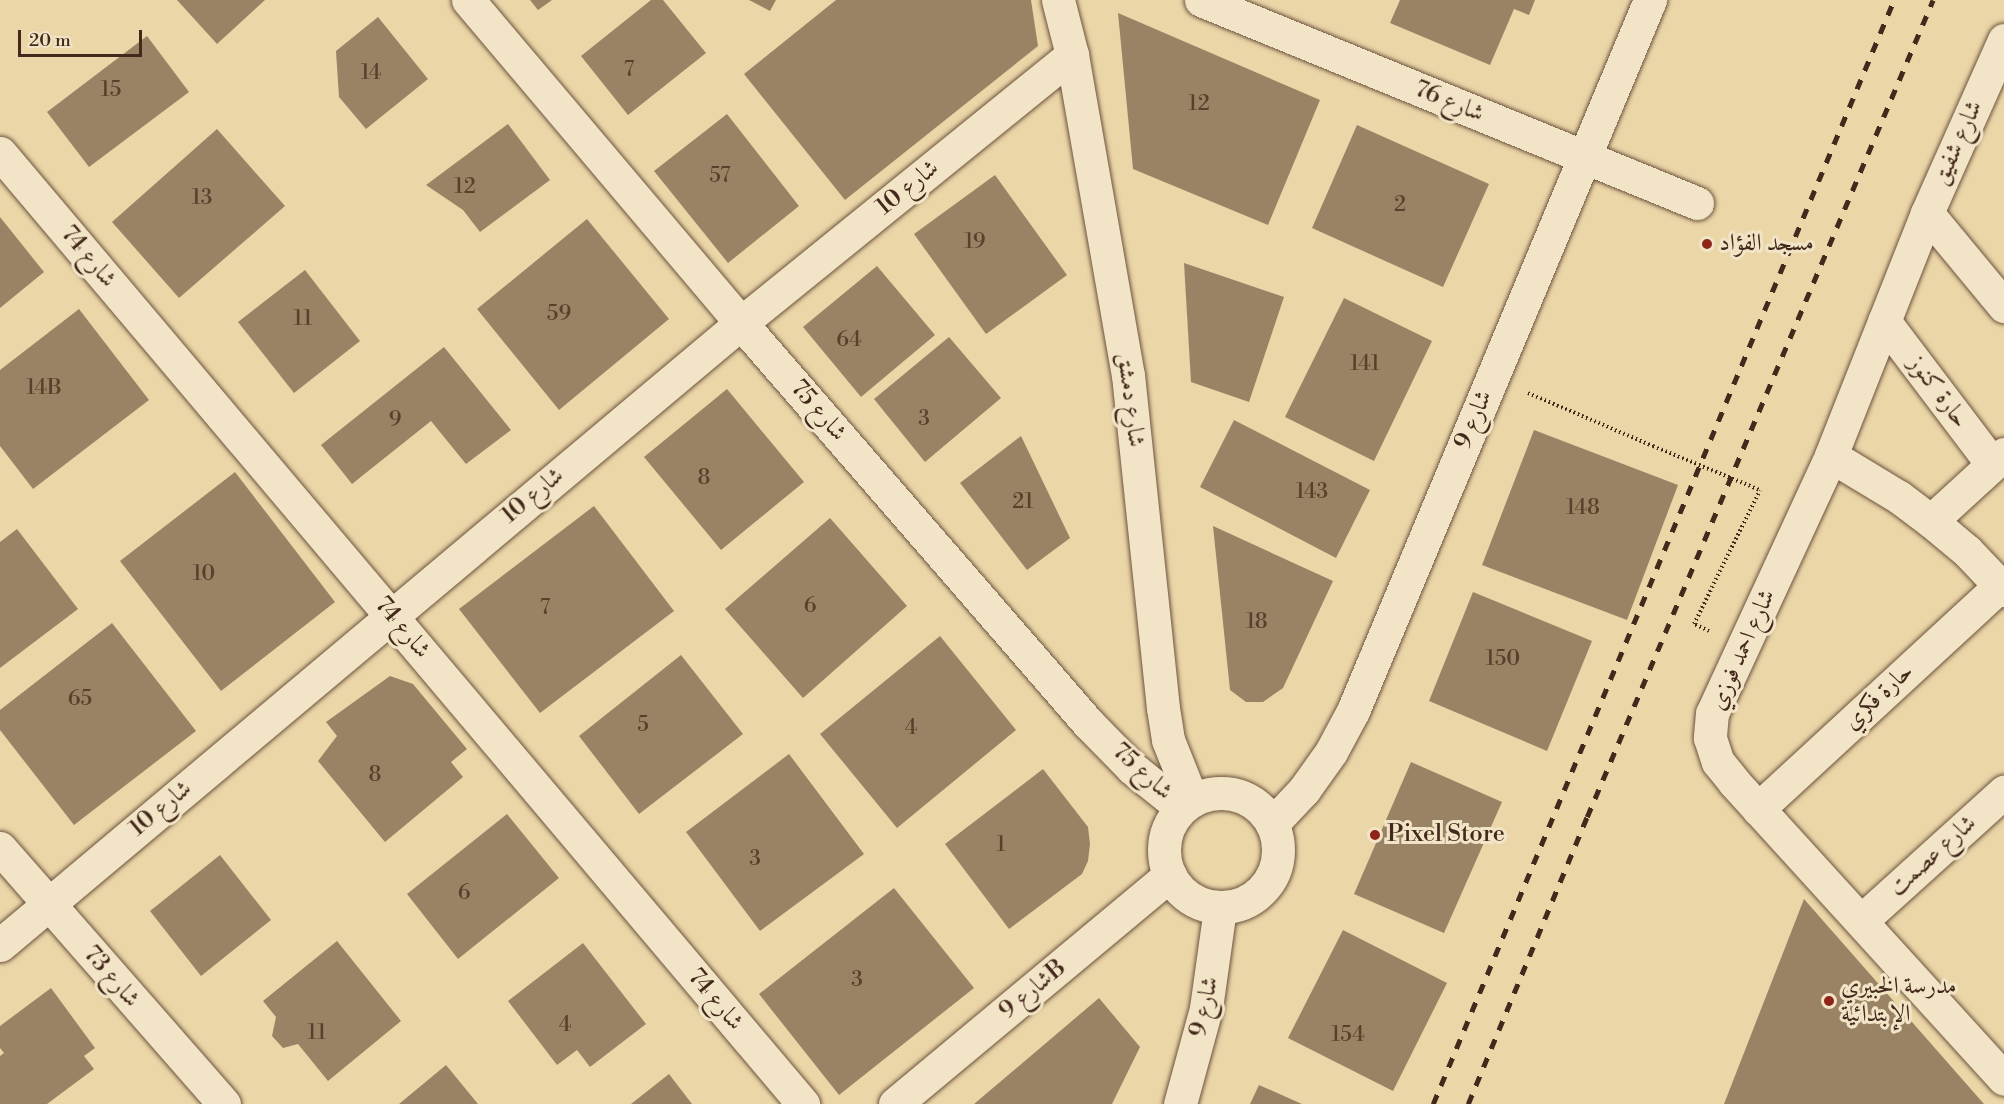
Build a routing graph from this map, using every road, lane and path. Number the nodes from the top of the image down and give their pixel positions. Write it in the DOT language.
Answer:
graph roads {
  1 [pos="468,0"];
  2 [pos="1058,0"];
  3 [pos="1201,0"];
  4 [pos="1650,0"];
  5 [pos="2004,40"];
  6 [pos="1072,55"];
  7 [pos="0,153"];
  8 [pos="1583,157"];
  9 [pos="1697,203"];
  10 [pos="1927,213"];
  11 [pos="2004,306"];
  12 [pos="1884,321"];
  13 [pos="741,323"];
  14 [pos="1491,378"];
  15 [pos="1831,456"];
  16 [pos="1998,459"];
  17 [pos="1760,490"];
  18 [pos="1931,520"];
  19 [pos="2002,588"];
  20 [pos="390,615"];
  21 [pos="2004,792"];
  22 [pos="1187,804"];
  23 [pos="1758,809"];
  24 [pos="1272,824"];
  25 [pos="0,848"];
  26 [pos="1170,876"];
  27 [pos="48,905"];
  28 [pos="1220,908"];
  29 [pos="1861,921"];
  30 [pos="0,945"];
  31 [pos="2004,1079"];
  32 [pos="224,1104"];
  33 [pos="803,1104"];
  34 [pos="895,1104"];
  35 [pos="1180,1104"];
  1 -- 13 [label="street, شارع 75"];
  2 -- 6 [label="street, شارع دمشق"];
  3 -- 8 [label="street, شارع 76"];
  4 -- 8 [label="street, شارع 9"];
  5 -- 10 [label="street, شارع شفيق"];
  6 -- 13 [label="street, شارع 10"];
  6 -- 22 [label="street, شارع دمشق"];
  7 -- 20 [label="street, شارع 74"];
  8 -- 9 [label="street, شارع 76"];
  8 -- 14 [label="street, شارع 9"];
  10 -- 11 [label="street"];
  10 -- 12 [label="street, شارع احمد فوزي"];
  12 -- 15 [label="street, شارع احمد فوزي"];
  12 -- 16 [label="street, حارة كنوز"];
  13 -- 20 [label="street, شارع 10"];
  13 -- 22 [label="street, شارع 75"];
  14 -- 17 [label="path, bridge"];
  14 -- 24 [label="street, شارع 9"];
  15 -- 18 [label="street"];
  15 -- 23 [label="street, شارع احمد فوزي"];
  16 -- 18 [label="street"];
  18 -- 19 [label="street"];
  19 -- 23 [label="street, حارة فكري"];
  20 -- 27 [label="street, شارع 10"];
  20 -- 33 [label="street, شارع 74"];
  21 -- 29 [label="street, شارع عصمت"];
  22 -- 24 [label="street"];
  22 -- 26 [label="street"];
  23 -- 29 [label="street, شارع احمد فوزي"];
  24 -- 28 [label="street"];
  25 -- 27 [label="street, شارع 73"];
  26 -- 28 [label="street"];
  26 -- 34 [label="street, شارع 9B"];
  27 -- 30 [label="street, شارع 10"];
  27 -- 32 [label="street, شارع 73"];
  28 -- 35 [label="street, شارع 9"];
  29 -- 31 [label="street, شارع احمد فوزي"];
}
